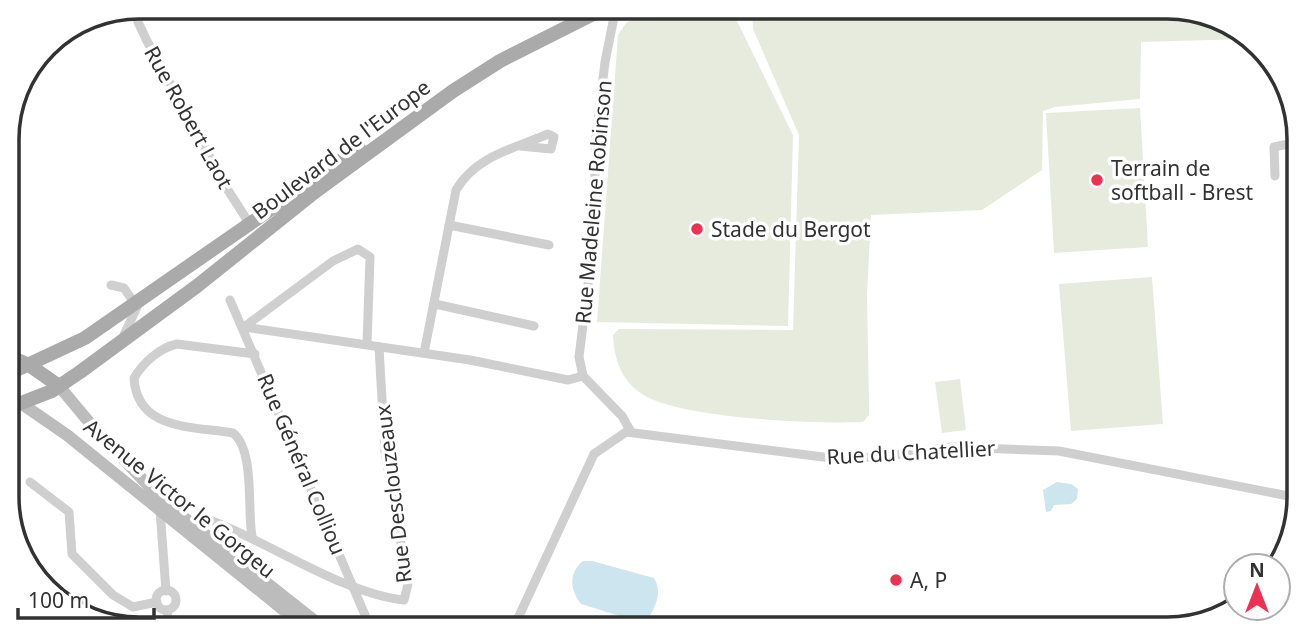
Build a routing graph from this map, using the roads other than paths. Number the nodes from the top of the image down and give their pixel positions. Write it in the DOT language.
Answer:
graph roads {
  1 [pos="138,19"];
  2 [pos="574,19"];
  3 [pos="578,19"];
  4 [pos="604,19"];
  5 [pos="613,19"];
  6 [pos="611,28"];
  7 [pos="1287,144"];
  8 [pos="520,146"];
  9 [pos="1275,176"];
  10 [pos="249,223"];
  11 [pos="449,225"];
  12 [pos="549,245"];
  13 [pos="111,285"];
  14 [pos="230,300"];
  15 [pos="135,301"];
  16 [pos="435,304"];
  17 [pos="534,326"];
  18 [pos="244,327"];
  19 [pos="368,344"];
  20 [pos="114,347"];
  21 [pos="379,347"];
  22 [pos="424,353"];
  23 [pos="255,354"];
  24 [pos="19,361"];
  25 [pos="29,365"];
  26 [pos="19,369"];
  27 [pos="583,376"];
  28 [pos="59,386"];
  29 [pos="19,404"];
  30 [pos="19,408"];
  31 [pos="631,432"];
  32 [pos="30,482"];
  33 [pos="1287,496"];
  34 [pos="160,510"];
  35 [pos="212,521"];
  36 [pos="252,536"];
  37 [pos="354,588"];
  38 [pos="166,591"];
  39 [pos="157,602"];
  40 [pos="167,610"];
  41 [pos="168,617"];
  42 [pos="292,617"];
  43 [pos="310,617"];
  44 [pos="366,617"];
  45 [pos="519,617"];
  1 -- 10 [label="street, Rue Robert Laot"];
  2 -- 10 [label="main road, Boulevard de l'Europe"];
  3 -- 20 [label="main road, Boulevard de l'Europe"];
  4 -- 6 [label="street"];
  5 -- 6 [label="street, Rue Madeleine Robinson"];
  6 -- 27 [label="street, Rue Madeleine Robinson"];
  7 -- 9 [label="street"];
  8 -- 11 [label="street"];
  10 -- 15 [label="main road, Boulevard de l'Europe"];
  11 -- 12 [label="street"];
  11 -- 16 [label="street"];
  13 -- 15 [label="street"];
  14 -- 18 [label="street, Rue Général Colliou"];
  15 -- 20 [label="street, Boulevard de l'Europe"];
  15 -- 25 [label="main road, Boulevard de l'Europe"];
  16 -- 17 [label="street"];
  16 -- 22 [label="street"];
  18 -- 19 [label="street"];
  18 -- 19 [label="street"];
  18 -- 23 [label="street, Rue Général Colliou"];
  19 -- 21 [label="street"];
  20 -- 28 [label="main road, Boulevard de l'Europe"];
  21 -- 22 [label="street"];
  21 -- 37 [label="street, Rue Desclouzeaux"];
  22 -- 27 [label="street"];
  23 -- 36 [label="street"];
  23 -- 37 [label="street, Rue Général Colliou"];
  24 -- 25 [label="main road"];
  25 -- 26 [label="main road, Boulevard de l'Europe"];
  25 -- 28 [label="main road"];
  27 -- 31 [label="street"];
  28 -- 29 [label="main road, Boulevard de l'Europe"];
  28 -- 43 [label="main road, Avenue Victor le Gorgeu"];
  30 -- 34 [label="main road, Avenue Victor le Gorgeu"];
  31 -- 33 [label="street, Rue du Chatellier"];
  31 -- 45 [label="street"];
  32 -- 39 [label="street"];
  34 -- 38 [label="street"];
  34 -- 42 [label="main road, Avenue Victor le Gorgeu"];
  35 -- 36 [label="street"];
  36 -- 37 [label="street"];
  37 -- 44 [label="street, Rue Général Colliou"];
  38 -- 39 [label="street"];
  38 -- 40 [label="street"];
  39 -- 40 [label="street"];
  40 -- 41 [label="street"];
}
